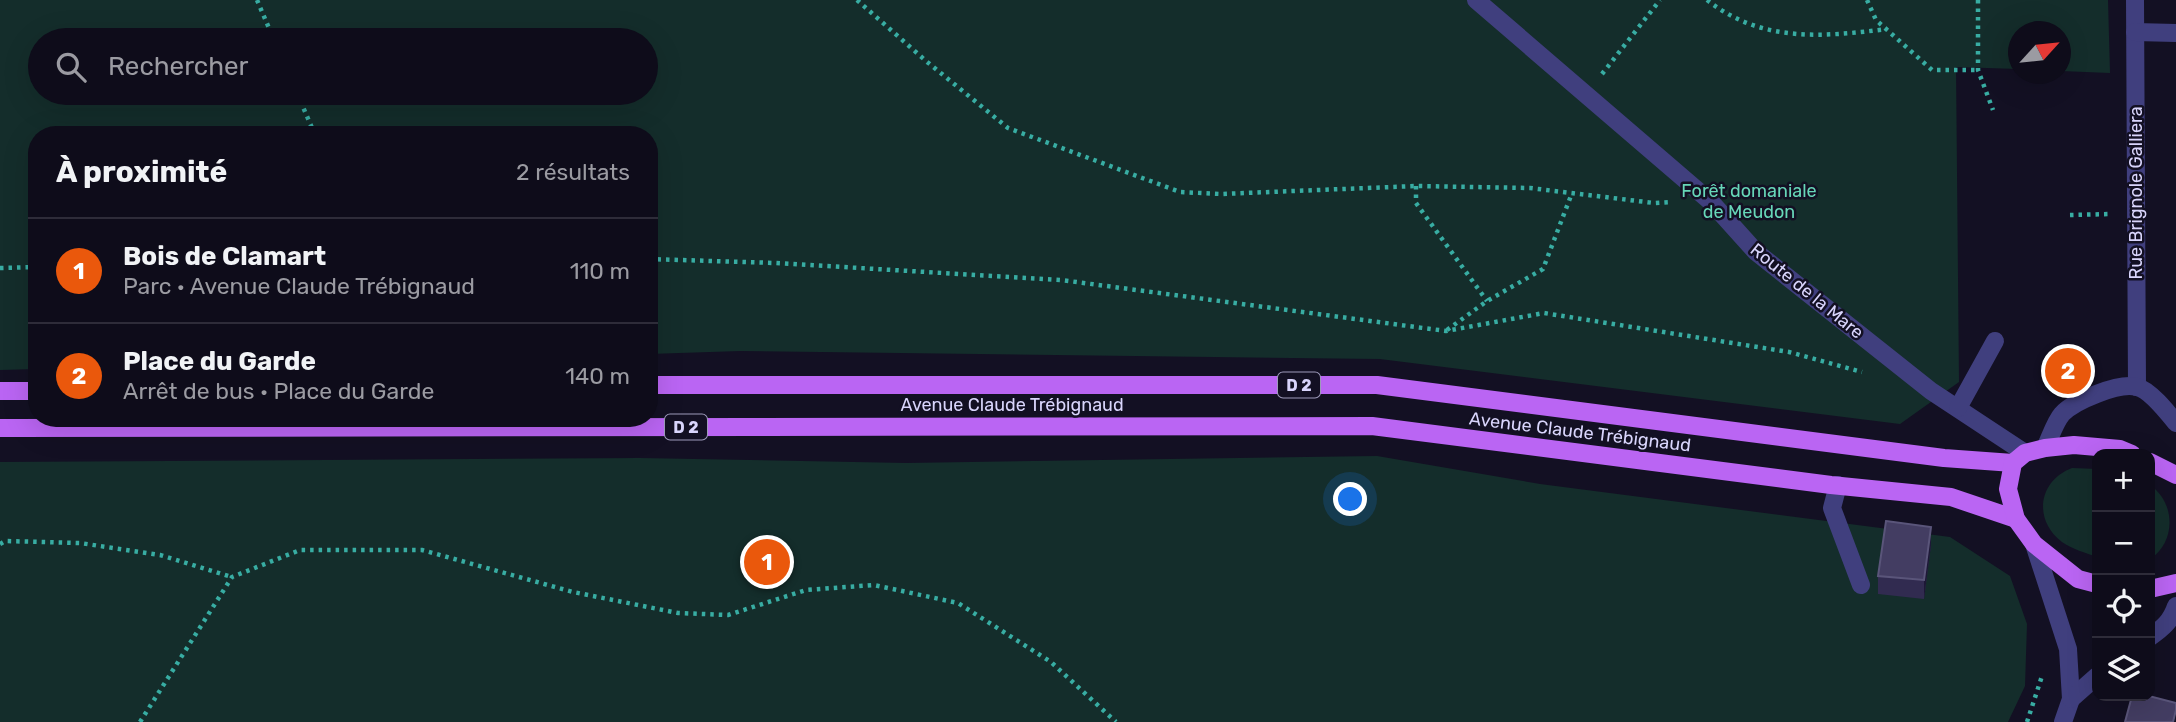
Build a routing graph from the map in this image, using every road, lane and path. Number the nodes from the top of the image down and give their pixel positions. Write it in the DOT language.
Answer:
graph roads {
  1 [pos="257,0"];
  2 [pos="857,0"];
  3 [pos="1476,0"];
  4 [pos="1660,0"];
  5 [pos="1707,0"];
  6 [pos="1867,0"];
  7 [pos="1978,0"];
  8 [pos="2135,0"];
  9 [pos="269,28"];
  10 [pos="1886,29"];
  11 [pos="2135,32"];
  12 [pos="2176,33"];
  13 [pos="1978,70"];
  14 [pos="1586,94"];
  15 [pos="302,105"];
  16 [pos="1993,110"];
  17 [pos="311,126"];
  18 [pos="1416,186"];
  19 [pos="1572,193"];
  20 [pos="1711,202"];
  21 [pos="2136,214"];
  22 [pos="2070,215"];
  23 [pos="658,259"];
  24 [pos="28,267"];
  25 [pos="0,268"];
  26 [pos="1487,301"];
  27 [pos="1446,331"];
  28 [pos="1994,341"];
  29 [pos="1866,373"];
  30 [pos="658,385"];
  31 [pos="2137,387"];
  32 [pos="0,391"];
  33 [pos="28,391"];
  34 [pos="1958,408"];
  35 [pos="2176,423"];
  36 [pos="0,428"];
  37 [pos="2045,448"];
  38 [pos="2120,449"];
  39 [pos="2019,458"];
  40 [pos="2155,464"];
  41 [pos="2176,475"];
  42 [pos="1838,485"];
  43 [pos="2016,519"];
  44 [pos="0,544"];
  45 [pos="2034,544"];
  46 [pos="232,577"];
  47 [pos="2092,583"];
  48 [pos="2176,583"];
  49 [pos="1861,584"];
  50 [pos="2155,589"];
  51 [pos="2176,606"];
  52 [pos="2155,633"];
  53 [pos="2044,670"];
  54 [pos="2092,680"];
  55 [pos="2071,699"];
  56 [pos="140,722"];
  57 [pos="1116,722"];
  58 [pos="2027,722"];
  59 [pos="2063,722"];
  1 -- 9 [label="path"];
  2 -- 18 [label="path"];
  3 -- 14 [label="street, Route de la Mare"];
  4 -- 14 [label="path"];
  5 -- 10 [label="path"];
  6 -- 10 [label="path"];
  7 -- 13 [label="path"];
  8 -- 11 [label="street, Rue Brignole Galliera"];
  10 -- 13 [label="path"];
  11 -- 12 [label="street"];
  11 -- 21 [label="street, Rue Brignole Galliera"];
  13 -- 16 [label="path"];
  14 -- 20 [label="street, Route de la Mare"];
  15 -- 17 [label="path"];
  18 -- 19 [label="path"];
  18 -- 26 [label="path"];
  19 -- 20 [label="path"];
  19 -- 26 [label="path"];
  20 -- 34 [label="street, Route de la Mare"];
  21 -- 22 [label="path"];
  21 -- 31 [label="street, Rue Brignole Galliera"];
  23 -- 27 [label="path"];
  24 -- 25 [label="path"];
  26 -- 27 [label="path"];
  27 -- 29 [label="path"];
  28 -- 34 [label="street"];
  30 -- 39 [label="main road, Avenue Claude Trébignaud / D 2"];
  31 -- 35 [label="street"];
  31 -- 37 [label="street"];
  32 -- 33 [label="main road"];
  34 -- 39 [label="street, Route de la Mare"];
  36 -- 42 [label="main road, Avenue Claude Trébignaud / D 2"];
  37 -- 38 [label="main road, Avenue Claude Trébignaud"];
  37 -- 39 [label="main road, Avenue Claude Trébignaud"];
  39 -- 43 [label="main road"];
  40 -- 41 [label="main road"];
  42 -- 43 [label="main road, Avenue Claude Trébignaud / D 2"];
  42 -- 49 [label="street"];
  43 -- 45 [label="main road"];
  44 -- 46 [label="path"];
  45 -- 47 [label="main road"];
  45 -- 55 [label="street"];
  46 -- 56 [label="path"];
  46 -- 57 [label="path"];
  48 -- 50 [label="main road"];
  51 -- 52 [label="street"];
  53 -- 58 [label="path"];
  54 -- 55 [label="street"];
  55 -- 59 [label="street"];
}
